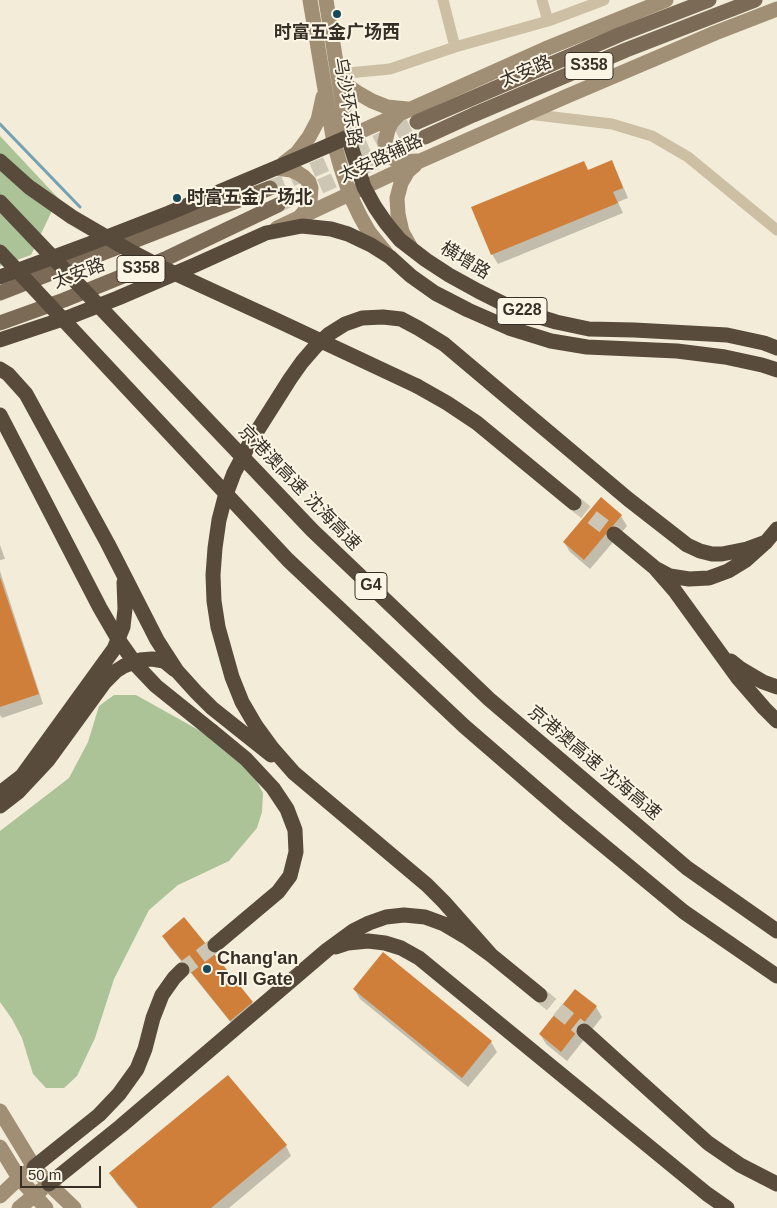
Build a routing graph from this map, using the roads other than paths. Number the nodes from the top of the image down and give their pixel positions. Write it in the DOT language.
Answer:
graph roads {
  1 [pos="310,0"];
  2 [pos="326,0"];
  3 [pos="443,0"];
  4 [pos="542,0"];
  5 [pos="604,0"];
  6 [pos="666,0"];
  7 [pos="709,0"];
  8 [pos="755,0"];
  9 [pos="777,9"];
  10 [pos="548,21"];
  11 [pos="455,47"];
  12 [pos="338,74"];
  13 [pos="324,83"];
  14 [pos="404,111"];
  15 [pos="526,114"];
  16 [pos="417,122"];
  17 [pos="425,137"];
  18 [pos="341,140"];
  19 [pos="0,161"];
  20 [pos="420,161"];
  21 [pos="277,168"];
  22 [pos="270,188"];
  23 [pos="364,188"];
  24 [pos="350,194"];
  25 [pos="0,202"];
  26 [pos="278,205"];
  27 [pos="298,219"];
  28 [pos="777,230"];
  29 [pos="266,233"];
  30 [pos="412,248"];
  31 [pos="0,252"];
  32 [pos="390,257"];
  33 [pos="0,276"];
  34 [pos="0,293"];
  35 [pos="0,323"];
  36 [pos="0,340"];
  37 [pos="777,348"];
  38 [pos="0,369"];
  39 [pos="777,370"];
  40 [pos="0,415"];
  41 [pos="574,503"];
  42 [pos="777,529"];
  43 [pos="614,534"];
  44 [pos="766,542"];
  45 [pos="655,568"];
  46 [pos="123,576"];
  47 [pos="719,652"];
  48 [pos="177,671"];
  49 [pos="777,687"];
  50 [pos="777,721"];
  51 [pos="294,773"];
  52 [pos="0,793"];
  53 [pos="0,806"];
  54 [pos="777,931"];
  55 [pos="215,945"];
  56 [pos="327,950"];
  57 [pos="491,955"];
  58 [pos="182,970"];
  59 [pos="777,976"];
  60 [pos="540,996"];
  61 [pos="584,1031"];
  62 [pos="0,1111"];
  63 [pos="0,1148"];
  64 [pos="34,1167"];
  65 [pos="19,1178"];
  66 [pos="49,1184"];
  67 [pos="777,1184"];
  68 [pos="34,1195"];
  69 [pos="0,1196"];
  70 [pos="19,1208"];
  71 [pos="46,1208"];
  72 [pos="74,1208"];
  73 [pos="727,1208"];
  1 -- 13 [label="main road, 乌沙环东路"];
  2 -- 12 [label="main road, 乌沙环东路"];
  3 -- 11 [label="street"];
  4 -- 10 [label="street"];
  5 -- 10 [label="street"];
  6 -- 14 [label="main road, 太安路辅路"];
  7 -- 16 [label="main road, 太安路 / S358"];
  8 -- 17 [label="main road, 太安路 / S358"];
  9 -- 15 [label="main road, 太安路辅路"];
  10 -- 11 [label="street"];
  11 -- 12 [label="street"];
  12 -- 14 [label="main road"];
  12 -- 18 [label="main road, 乌沙环东路"];
  13 -- 18 [label="main road, 乌沙环东路"];
  13 -- 21 [label="main road"];
  14 -- 18 [label="main road, 太安路辅路"];
  14 -- 20 [label="main road"];
  15 -- 20 [label="main road, 太安路辅路"];
  15 -- 28 [label="street"];
  18 -- 21 [label="highway, 太安路辅路"];
  18 -- 23 [label="highway, 横增路 / G228"];
  18 -- 24 [label="main road, 乌沙环东路"];
  19 -- 41 [label="highway, bridge"];
  20 -- 23 [label="main road, 太安路辅路"];
  20 -- 30 [label="main road"];
  21 -- 27 [label="main road"];
  21 -- 33 [label="highway, 太安路辅路"];
  22 -- 34 [label="main road, 太安路 / S358"];
  23 -- 24 [label="main road, 太安路辅路"];
  23 -- 30 [label="highway, 横增路 / G228"];
  24 -- 27 [label="main road, 太安路辅路"];
  24 -- 32 [label="main road, 乌沙环东路"];
  25 -- 54 [label="highway, 京港澳高速 沈海高速 / G4, bridge"];
  26 -- 35 [label="main road, 太安路 / S358"];
  27 -- 29 [label="main road, 太安路辅路"];
  29 -- 32 [label="highway, G228"];
  29 -- 36 [label="highway, 太安路辅路"];
  30 -- 37 [label="highway, 横增路 / G228"];
  31 -- 59 [label="highway, G4, bridge"];
  32 -- 39 [label="highway, G228"];
  38 -- 46 [label="highway"];
  40 -- 55 [label="highway, bridge"];
  42 -- 44 [label="highway"];
  43 -- 45 [label="highway"];
  44 -- 45 [label="highway"];
  44 -- 51 [label="highway"];
  45 -- 47 [label="highway"];
  46 -- 48 [label="highway"];
  46 -- 52 [label="highway"];
  47 -- 49 [label="highway"];
  47 -- 50 [label="highway"];
  48 -- 51 [label="highway"];
  48 -- 53 [label="highway"];
  51 -- 57 [label="highway"];
  56 -- 57 [label="highway"];
  56 -- 66 [label="highway"];
  56 -- 73 [label="highway"];
  57 -- 60 [label="highway"];
  58 -- 64 [label="highway"];
  61 -- 67 [label="highway"];
  62 -- 64 [label="main road"];
  63 -- 65 [label="main road"];
  64 -- 65 [label="main road"];
  64 -- 66 [label="main road"];
  65 -- 68 [label="main road"];
  65 -- 69 [label="main road"];
  66 -- 68 [label="main road"];
  66 -- 72 [label="main road"];
  68 -- 70 [label="main road"];
  68 -- 71 [label="main road"];
}
